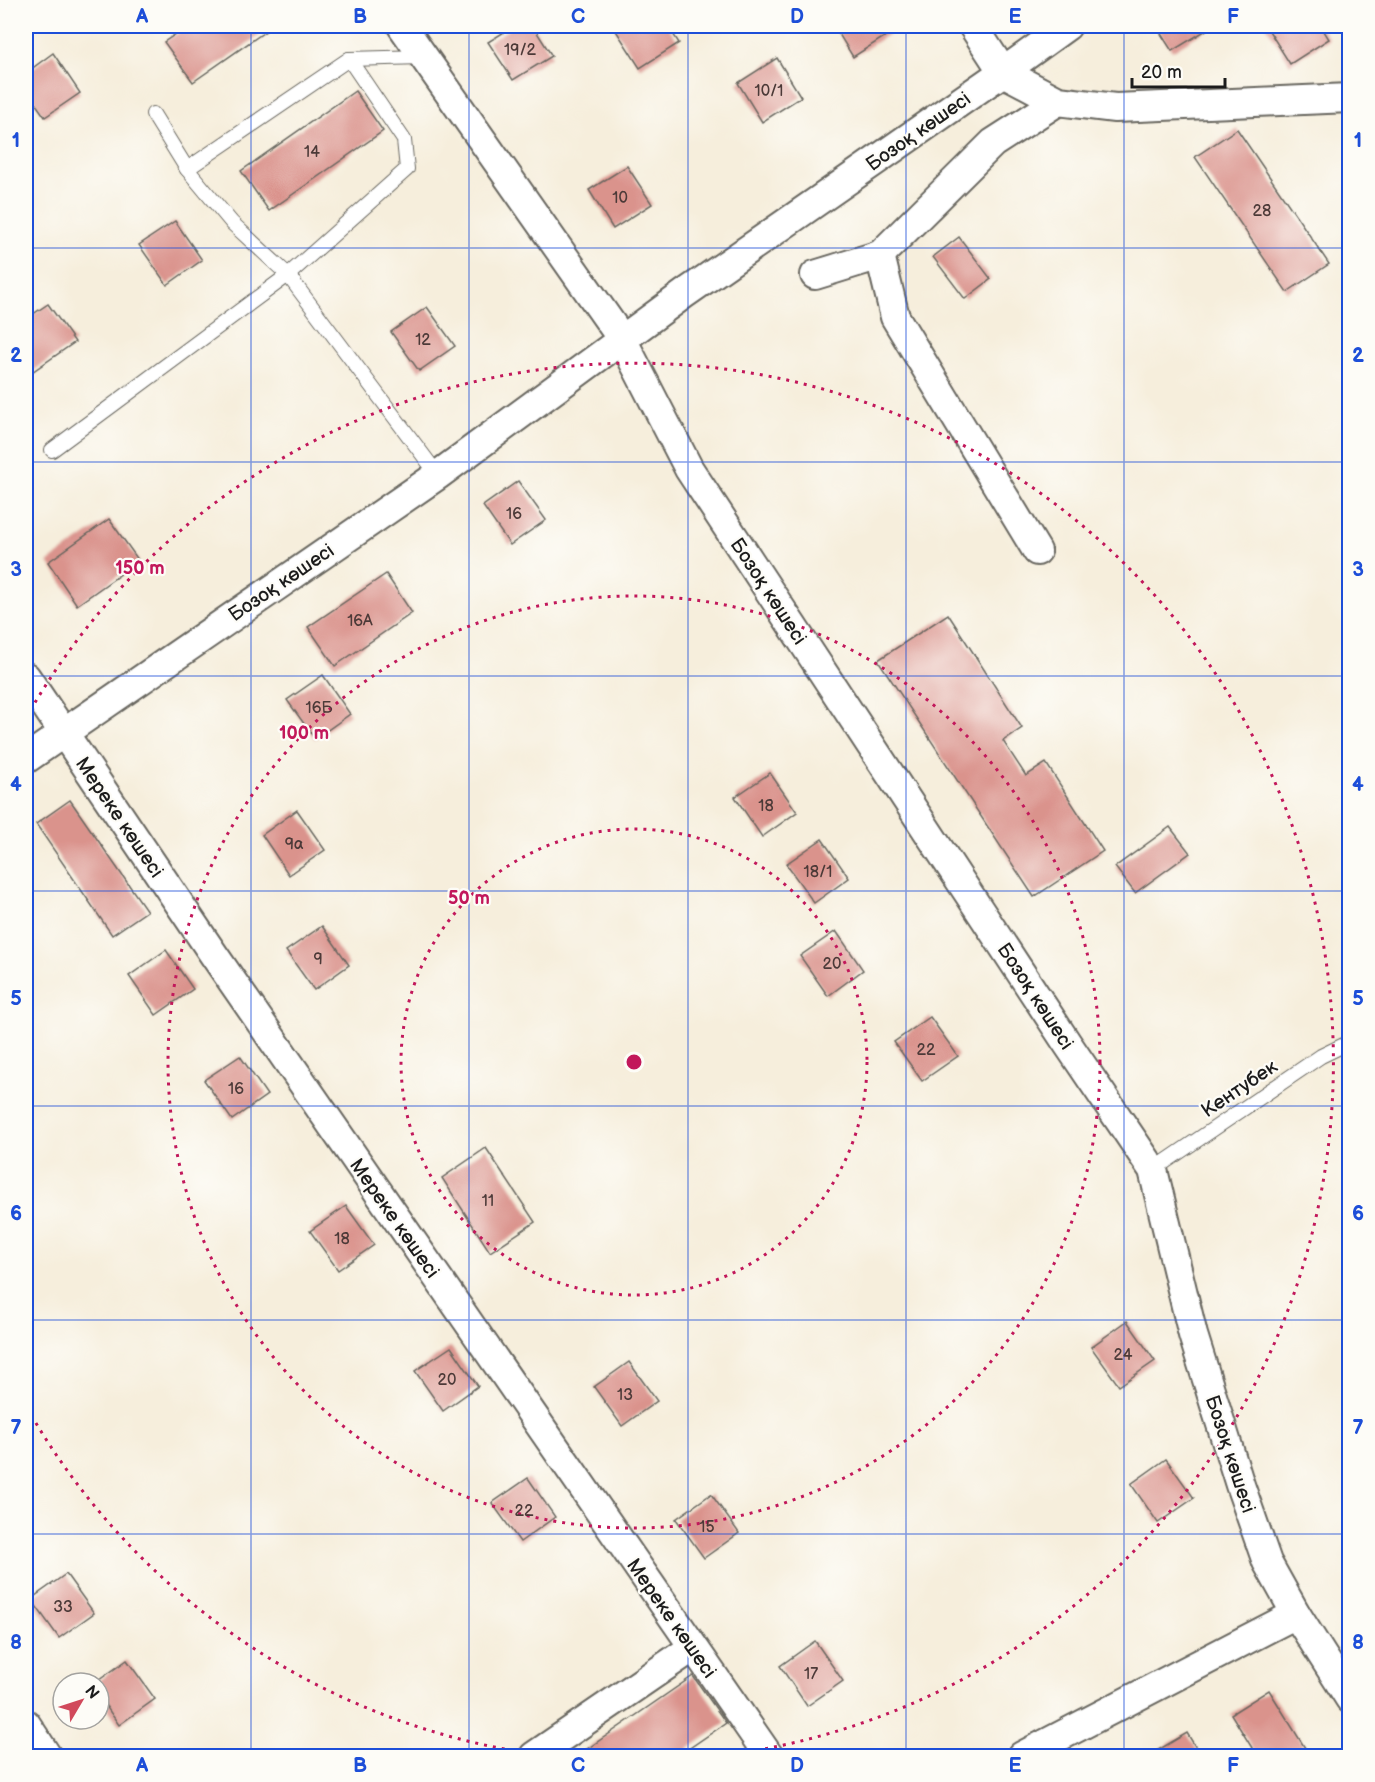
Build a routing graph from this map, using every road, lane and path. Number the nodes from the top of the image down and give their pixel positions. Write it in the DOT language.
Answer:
graph roads {
  1 [pos="402,26"];
  2 [pos="973,26"];
  3 [pos="1066,26"];
  4 [pos="423,57"];
  5 [pos="349,59"];
  6 [pos="1003,72"];
  7 [pos="1350,99"];
  8 [pos="1058,101"];
  9 [pos="153,114"];
  10 [pos="187,169"];
  11 [pos="880,255"];
  12 [pos="288,275"];
  13 [pos="815,275"];
  14 [pos="622,339"];
  15 [pos="52,450"];
  16 [pos="438,475"];
  17 [pos="1037,551"];
  18 [pos="26,677"];
  19 [pos="63,733"];
  20 [pos="26,759"];
  21 [pos="1350,1042"];
  22 [pos="1153,1170"];
  23 [pos="1296,1614"];
  24 [pos="692,1648"];
  25 [pos="1350,1699"];
  26 [pos="26,1724"];
  27 [pos="47,1756"];
  28 [pos="534,1756"];
  29 [pos="769,1756"];
  30 [pos="1022,1756"];
  1 -- 4 [label="street, Бозоқ көшесі"];
  2 -- 6 [label="street"];
  3 -- 6 [label="street, Бозоқ көшесі"];
  4 -- 5 [label="lane"];
  4 -- 14 [label="street, Бозоқ көшесі"];
  5 -- 10 [label="lane"];
  5 -- 12 [label="lane"];
  6 -- 8 [label="street"];
  6 -- 14 [label="street, Бозоқ көшесі"];
  7 -- 8 [label="street"];
  8 -- 11 [label="street"];
  9 -- 10 [label="lane"];
  10 -- 12 [label="lane"];
  11 -- 13 [label="street"];
  11 -- 17 [label="street"];
  12 -- 15 [label="lane"];
  12 -- 16 [label="lane"];
  14 -- 16 [label="street, Бозоқ көшесі"];
  14 -- 22 [label="street, Бозоқ көшесі"];
  16 -- 19 [label="street, Бозоқ көшесі"];
  18 -- 19 [label="street, Мереке көшесі"];
  19 -- 20 [label="street, Бозоқ көшесі"];
  19 -- 24 [label="street, Мереке көшесі"];
  21 -- 22 [label="lane, Кентубек"];
  22 -- 23 [label="street, Бозоқ көшесі"];
  23 -- 25 [label="street, Бозоқ көшесі"];
  23 -- 30 [label="street"];
  24 -- 28 [label="street"];
  24 -- 29 [label="street, Мереке көшесі"];
  26 -- 27 [label="street"];
}
